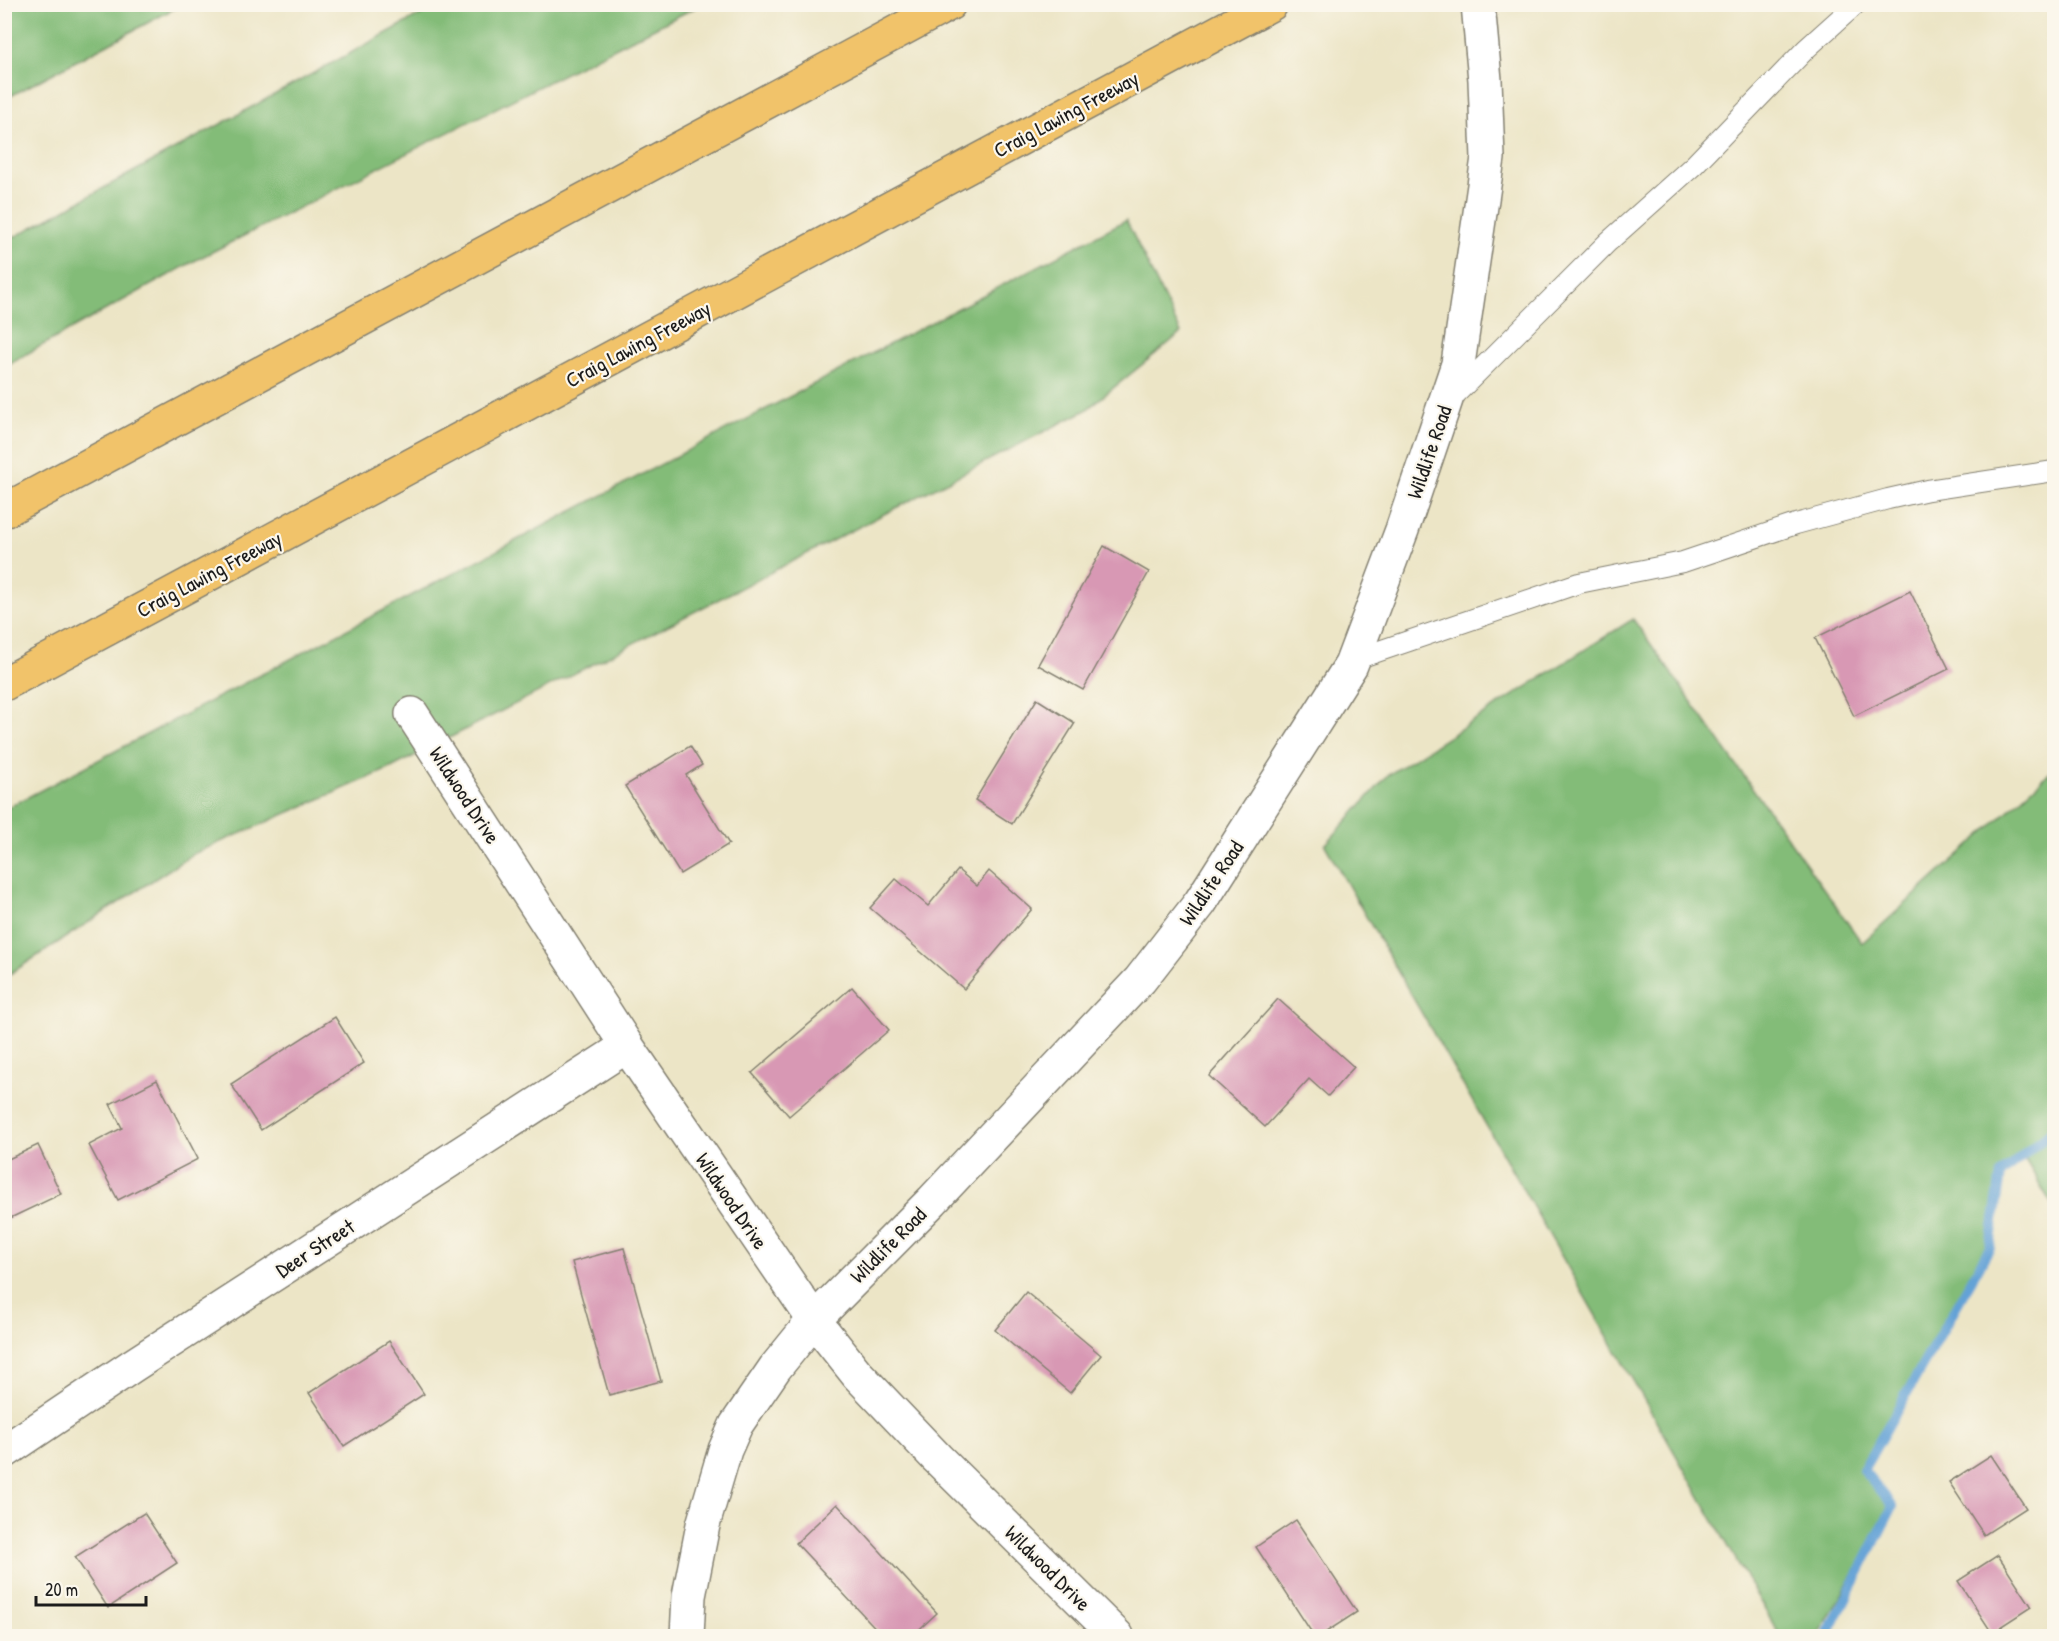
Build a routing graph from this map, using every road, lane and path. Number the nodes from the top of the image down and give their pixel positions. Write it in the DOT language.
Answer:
graph roads {
  1 [pos="949,4"];
  2 [pos="1271,4"];
  3 [pos="1478,4"];
  4 [pos="1856,4"];
  5 [pos="1444,405"];
  6 [pos="2055,471"];
  7 [pos="4,511"];
  8 [pos="1353,660"];
  9 [pos="4,684"];
  10 [pos="412,714"];
  11 [pos="627,1046"];
  12 [pos="814,1320"];
  13 [pos="4,1452"];
  14 [pos="687,1636"];
  15 [pos="1117,1636"];
  1 -- 7 [label="highway"];
  2 -- 9 [label="highway, Craig Lawing Freeway"];
  3 -- 5 [label="street, Wildlife Road"];
  4 -- 5 [label="lane"];
  5 -- 8 [label="street, Wildlife Road"];
  6 -- 8 [label="lane"];
  8 -- 12 [label="street, Wildlife Road"];
  10 -- 11 [label="street, Wildwood Drive"];
  11 -- 12 [label="street, Wildwood Drive"];
  11 -- 13 [label="street, Deer Street"];
  12 -- 14 [label="street, Wildlife Road"];
  12 -- 15 [label="street, Wildwood Drive"];
}
